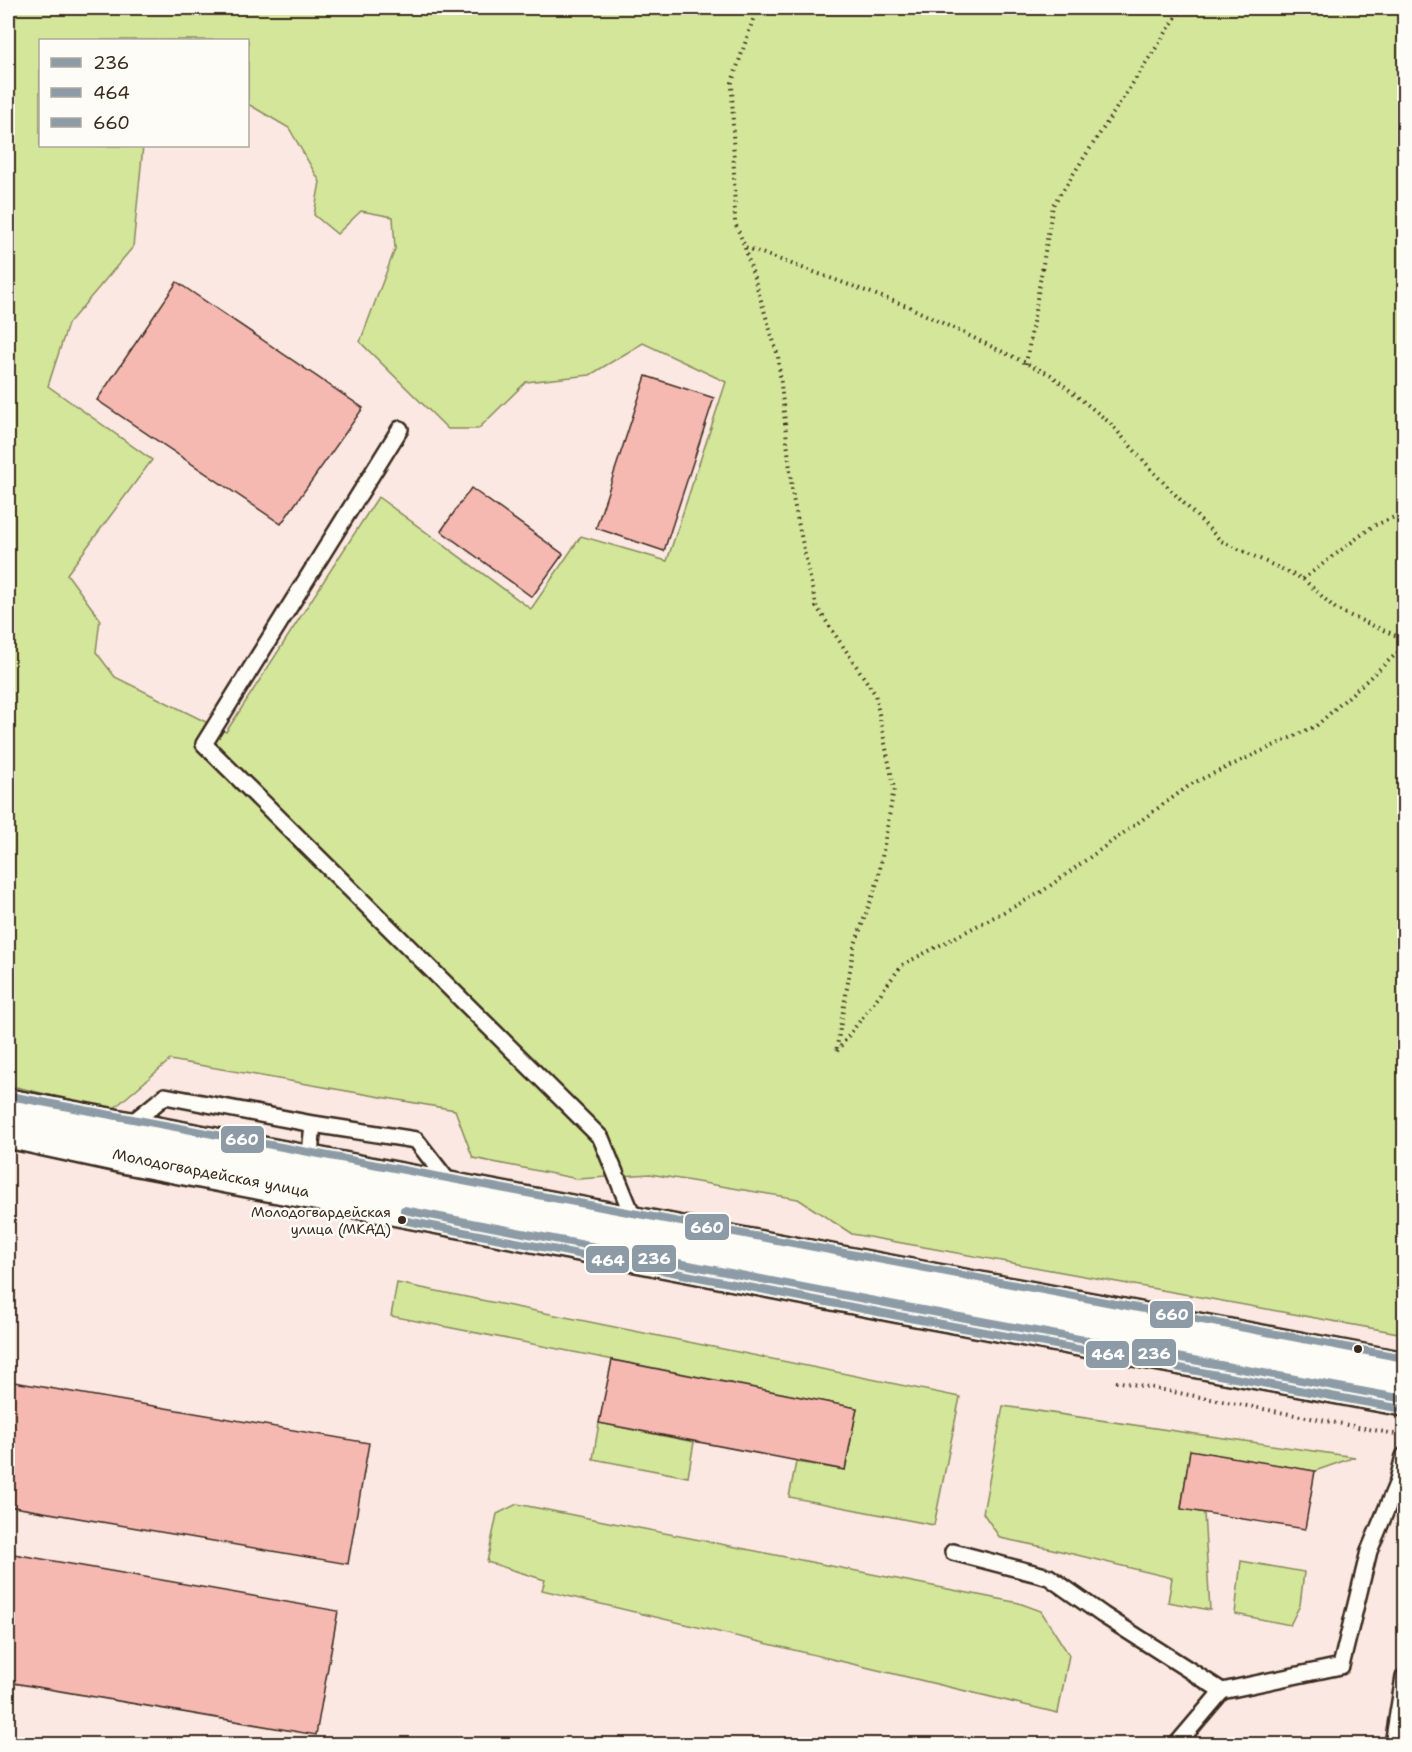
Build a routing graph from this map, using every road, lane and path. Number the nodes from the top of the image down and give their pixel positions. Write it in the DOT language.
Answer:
graph roads {
  1 [pos="757,8"];
  2 [pos="1182,8"];
  3 [pos="745,248"];
  4 [pos="1026,364"];
  5 [pos="400,429"];
  6 [pos="1404,513"];
  7 [pos="1303,579"];
  8 [pos="1404,639"];
  9 [pos="1404,647"];
  10 [pos="8,1106"];
  11 [pos="313,1124"];
  12 [pos="8,1131"];
  13 [pos="124,1143"];
  14 [pos="309,1164"];
  15 [pos="454,1190"];
  16 [pos="636,1224"];
  17 [pos="1404,1369"];
  18 [pos="1404,1400"];
  19 [pos="1404,1456"];
  20 [pos="954,1552"];
  21 [pos="1404,1677"];
  22 [pos="1222,1691"];
  23 [pos="1177,1744"];
  24 [pos="1393,1744"];
  1 -- 3 [label="path"];
  2 -- 4 [label="path"];
  3 -- 4 [label="path"];
  3 -- 9 [label="path"];
  4 -- 7 [label="path"];
  5 -- 16 [label="lane"];
  6 -- 7 [label="path"];
  7 -- 8 [label="path"];
  10 -- 13 [label="main road, Молодогвардейская улица"];
  11 -- 13 [label="lane"];
  11 -- 14 [label="lane"];
  11 -- 15 [label="lane"];
  12 -- 13 [label="main road, Молодогвардейская улица"];
  13 -- 14 [label="main road, Молодогвардейская улица"];
  13 -- 18 [label="main road, Молодогвардейская улица"];
  14 -- 15 [label="main road, Молодогвардейская улица"];
  15 -- 16 [label="main road, Молодогвардейская улица"];
  16 -- 17 [label="main road, Молодогвардейская улица"];
  19 -- 22 [label="lane"];
  20 -- 22 [label="lane"];
  21 -- 24 [label="lane"];
  22 -- 23 [label="lane"];
}
